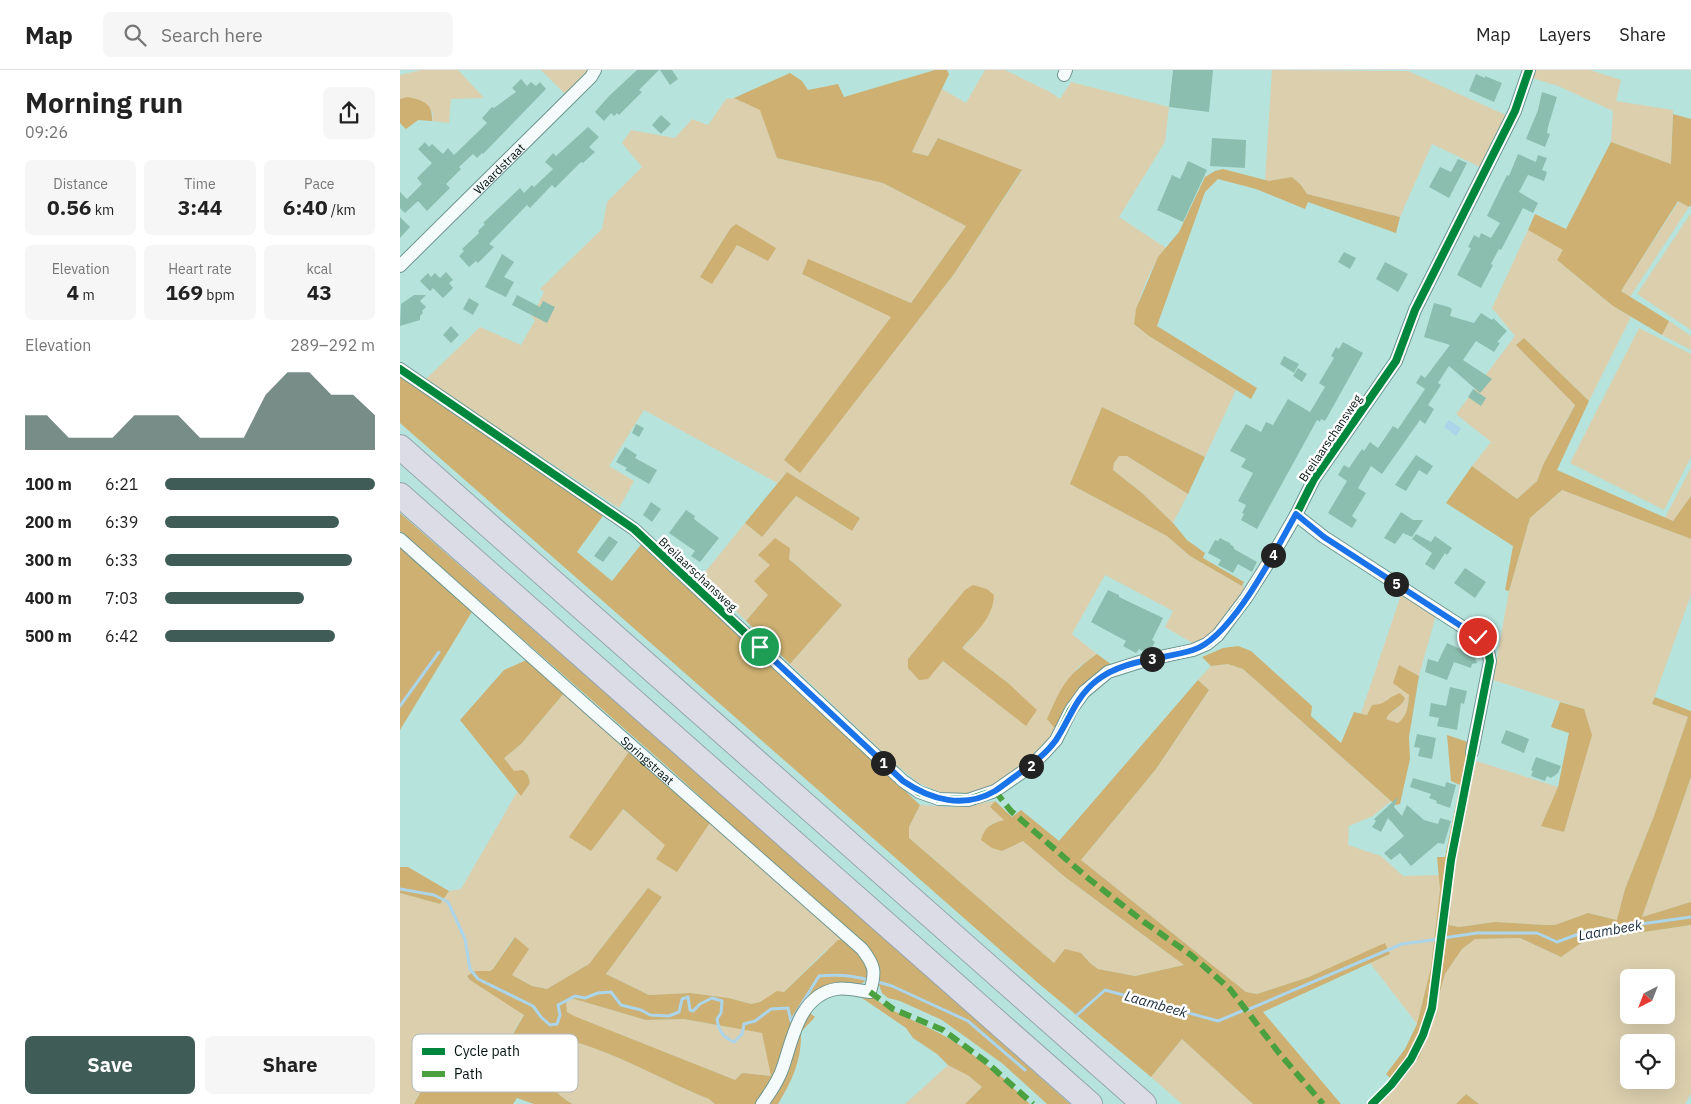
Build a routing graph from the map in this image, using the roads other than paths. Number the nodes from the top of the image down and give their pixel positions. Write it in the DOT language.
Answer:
graph roads {
  1 [pos="595,70"];
  2 [pos="1529,70"];
  3 [pos="400,266"];
  4 [pos="400,369"];
  5 [pos="400,447"];
  6 [pos="400,495"];
  7 [pos="1296,514"];
  8 [pos="400,539"];
  9 [pos="1472,752"];
  10 [pos="762,1104"];
  11 [pos="1090,1104"];
  12 [pos="1144,1104"];
  1 -- 3 [label="street, Waardstraat"];
  2 -- 7 [label="street, Breilaarschansweg"];
  4 -- 7 [label="street, Breilaarschansweg"];
  5 -- 12 [label="highway"];
  6 -- 11 [label="highway"];
  7 -- 9 [label="street"];
  8 -- 10 [label="street, Springstraat"];
}
